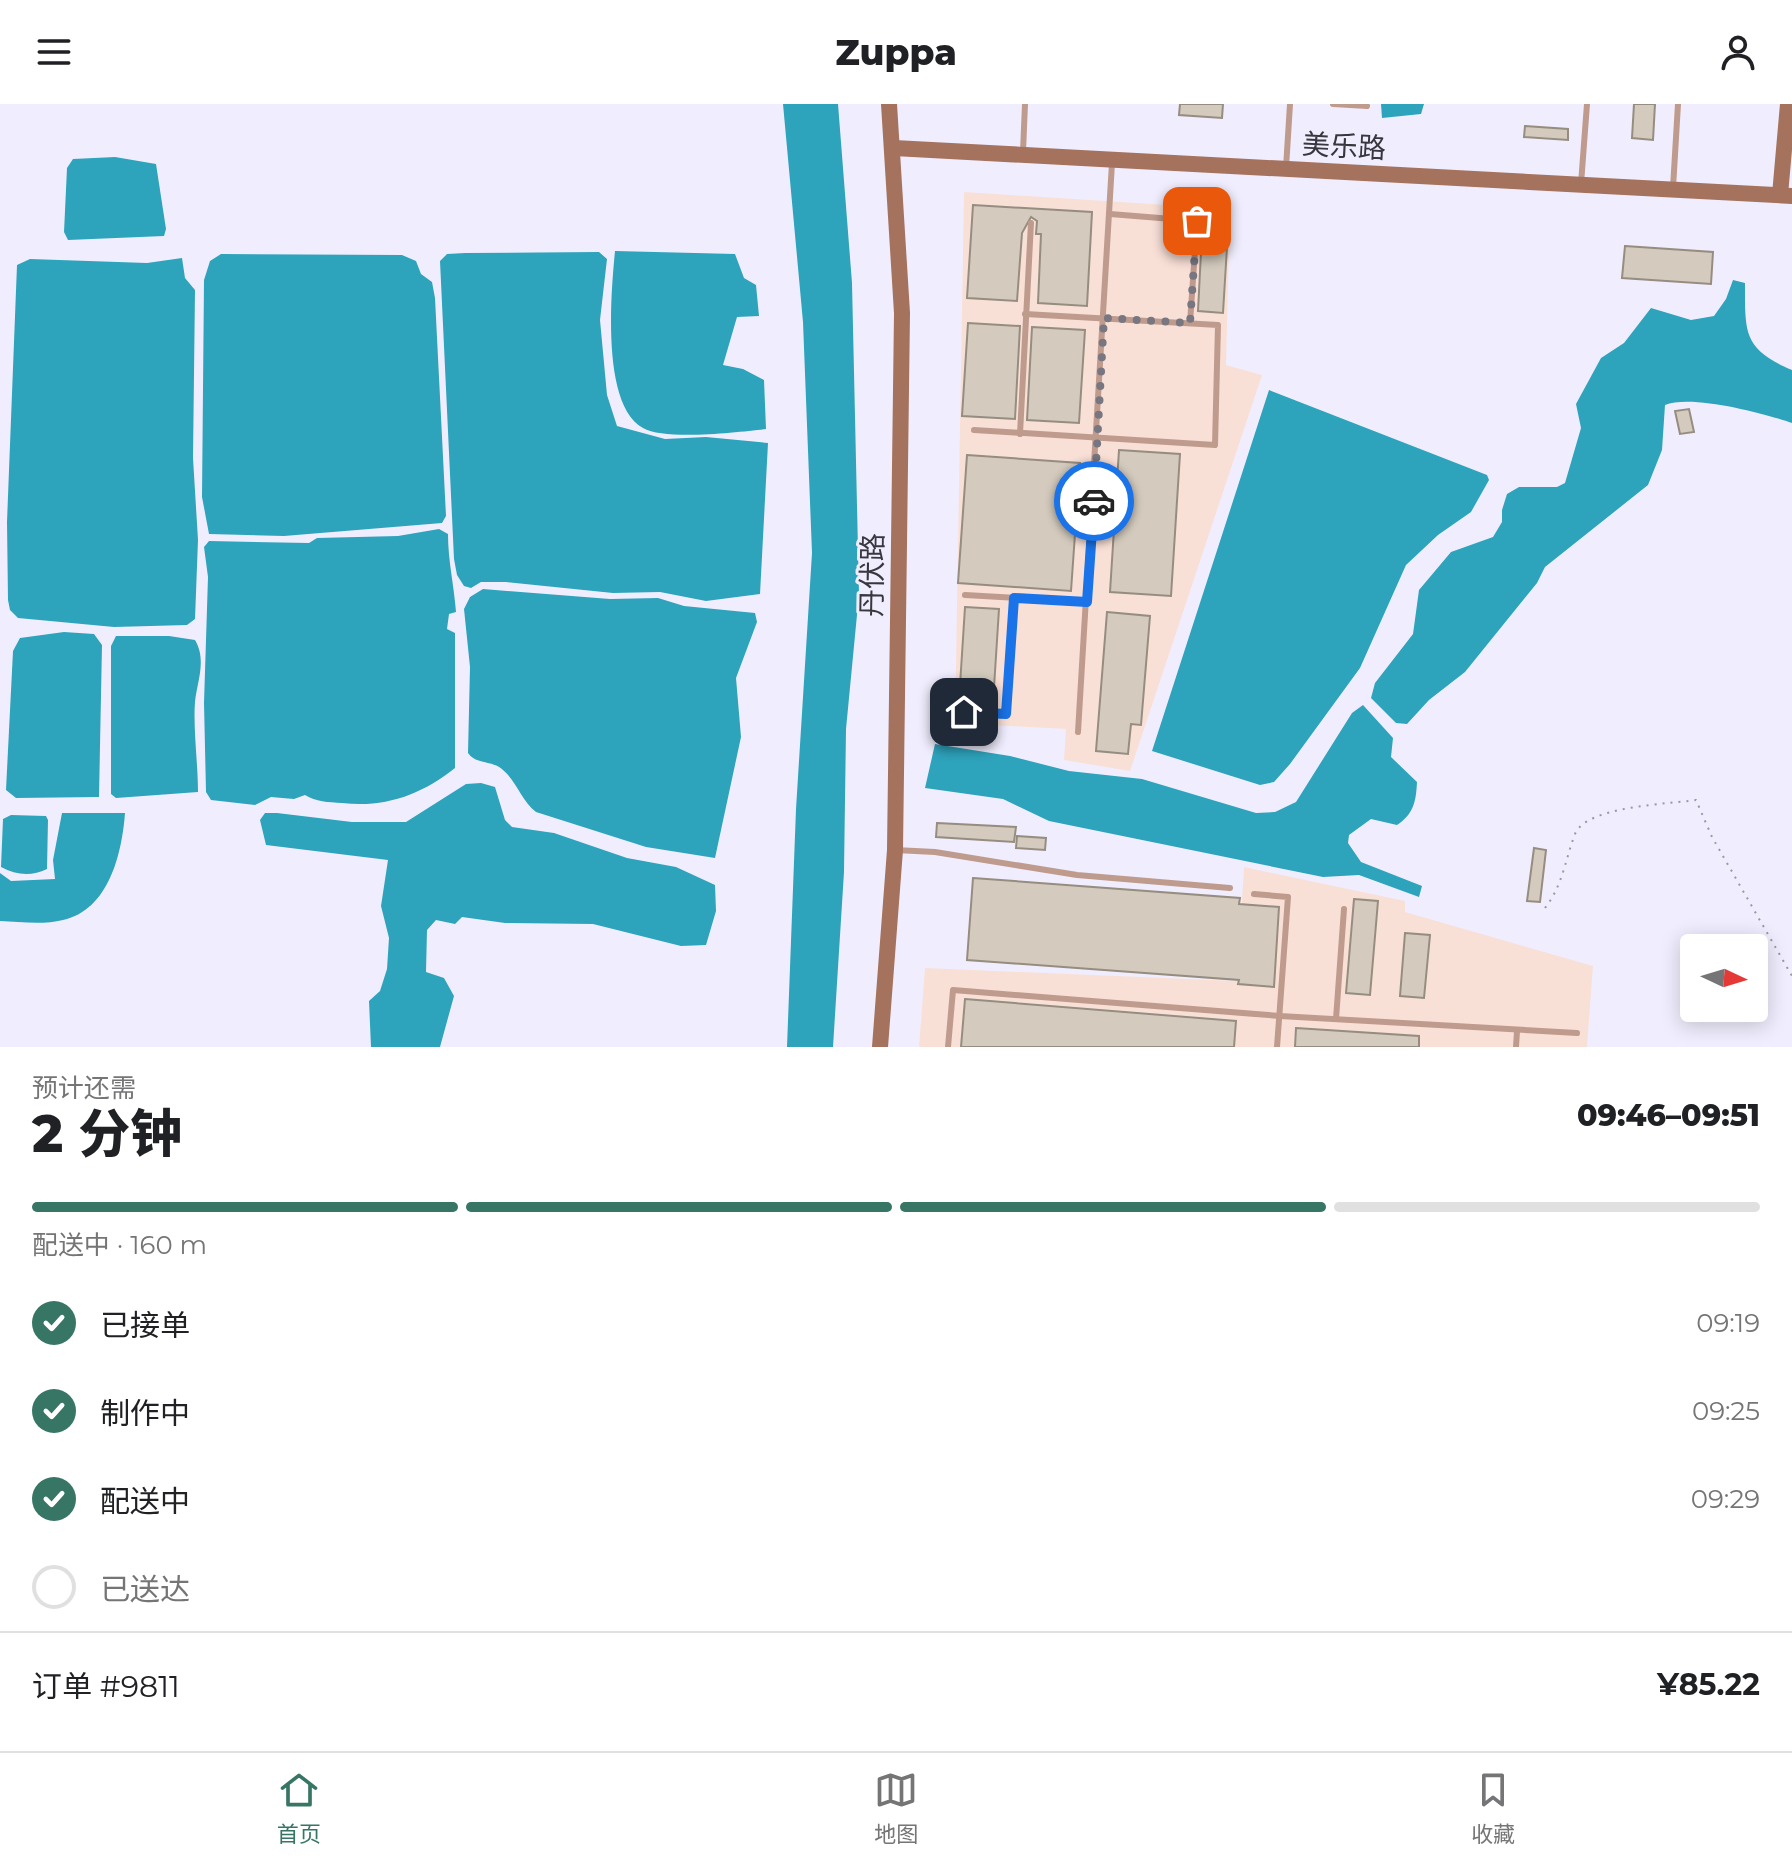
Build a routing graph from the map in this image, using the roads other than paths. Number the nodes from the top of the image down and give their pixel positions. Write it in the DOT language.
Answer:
graph roads {
  1 [pos="889,104"];
  2 [pos="1025,104"];
  3 [pos="1290,104"];
  4 [pos="1333,104"];
  5 [pos="1587,104"];
  6 [pos="1678,104"];
  7 [pos="1788,104"];
  8 [pos="1367,106"];
  9 [pos="894,148"];
  10 [pos="1023,155"];
  11 [pos="1113,159"];
  12 [pos="1286,169"];
  13 [pos="1581,184"];
  14 [pos="1673,190"];
  15 [pos="1786,196"];
  16 [pos="1110,214"];
  17 [pos="1031,223"];
  18 [pos="1025,314"];
  19 [pos="1104,318"];
  20 [pos="1190,323"];
  21 [pos="974,430"];
  22 [pos="1020,434"];
  23 [pos="1098,437"];
  24 [pos="965,595"];
  25 [pos="1014,598"];
  26 [pos="1087,602"];
  27 [pos="964,712"];
  28 [pos="1078,732"];
  29 [pos="895,850"];
  30 [pos="1230,888"];
  31 [pos="1254,894"];
  32 [pos="1344,909"];
  33 [pos="1280,1016"];
  34 [pos="1336,1019"];
  35 [pos="1517,1031"];
  36 [pos="1577,1033"];
  37 [pos="880,1047"];
  38 [pos="948,1047"];
  39 [pos="1277,1047"];
  40 [pos="1516,1047"];
  1 -- 9 [label="street, 丹伏路"];
  2 -- 10 [label="lane"];
  3 -- 12 [label="lane"];
  4 -- 8 [label="lane"];
  5 -- 13 [label="lane"];
  6 -- 14 [label="lane"];
  7 -- 15 [label="street"];
  9 -- 10 [label="street, 美乐路"];
  9 -- 29 [label="street, 丹伏路"];
  10 -- 11 [label="street, 美乐路"];
  11 -- 12 [label="street, 美乐路"];
  11 -- 16 [label="lane"];
  12 -- 13 [label="street, 美乐路"];
  13 -- 14 [label="street, 美乐路"];
  14 -- 15 [label="street, 美乐路"];
  16 -- 19 [label="lane"];
  16 -- 20 [label="lane"];
  17 -- 18 [label="lane"];
  18 -- 19 [label="lane"];
  18 -- 22 [label="lane"];
  19 -- 20 [label="lane"];
  19 -- 23 [label="lane"];
  20 -- 23 [label="lane"];
  21 -- 22 [label="lane"];
  22 -- 23 [label="lane"];
  23 -- 26 [label="lane"];
  24 -- 25 [label="lane"];
  25 -- 26 [label="lane"];
  25 -- 27 [label="lane"];
  26 -- 28 [label="lane"];
  29 -- 30 [label="lane"];
  29 -- 37 [label="street, 丹伏路"];
  31 -- 33 [label="lane"];
  32 -- 34 [label="lane"];
  33 -- 34 [label="lane"];
  33 -- 38 [label="lane"];
  33 -- 39 [label="lane"];
  34 -- 35 [label="lane"];
  35 -- 36 [label="lane"];
  35 -- 40 [label="lane"];
}
